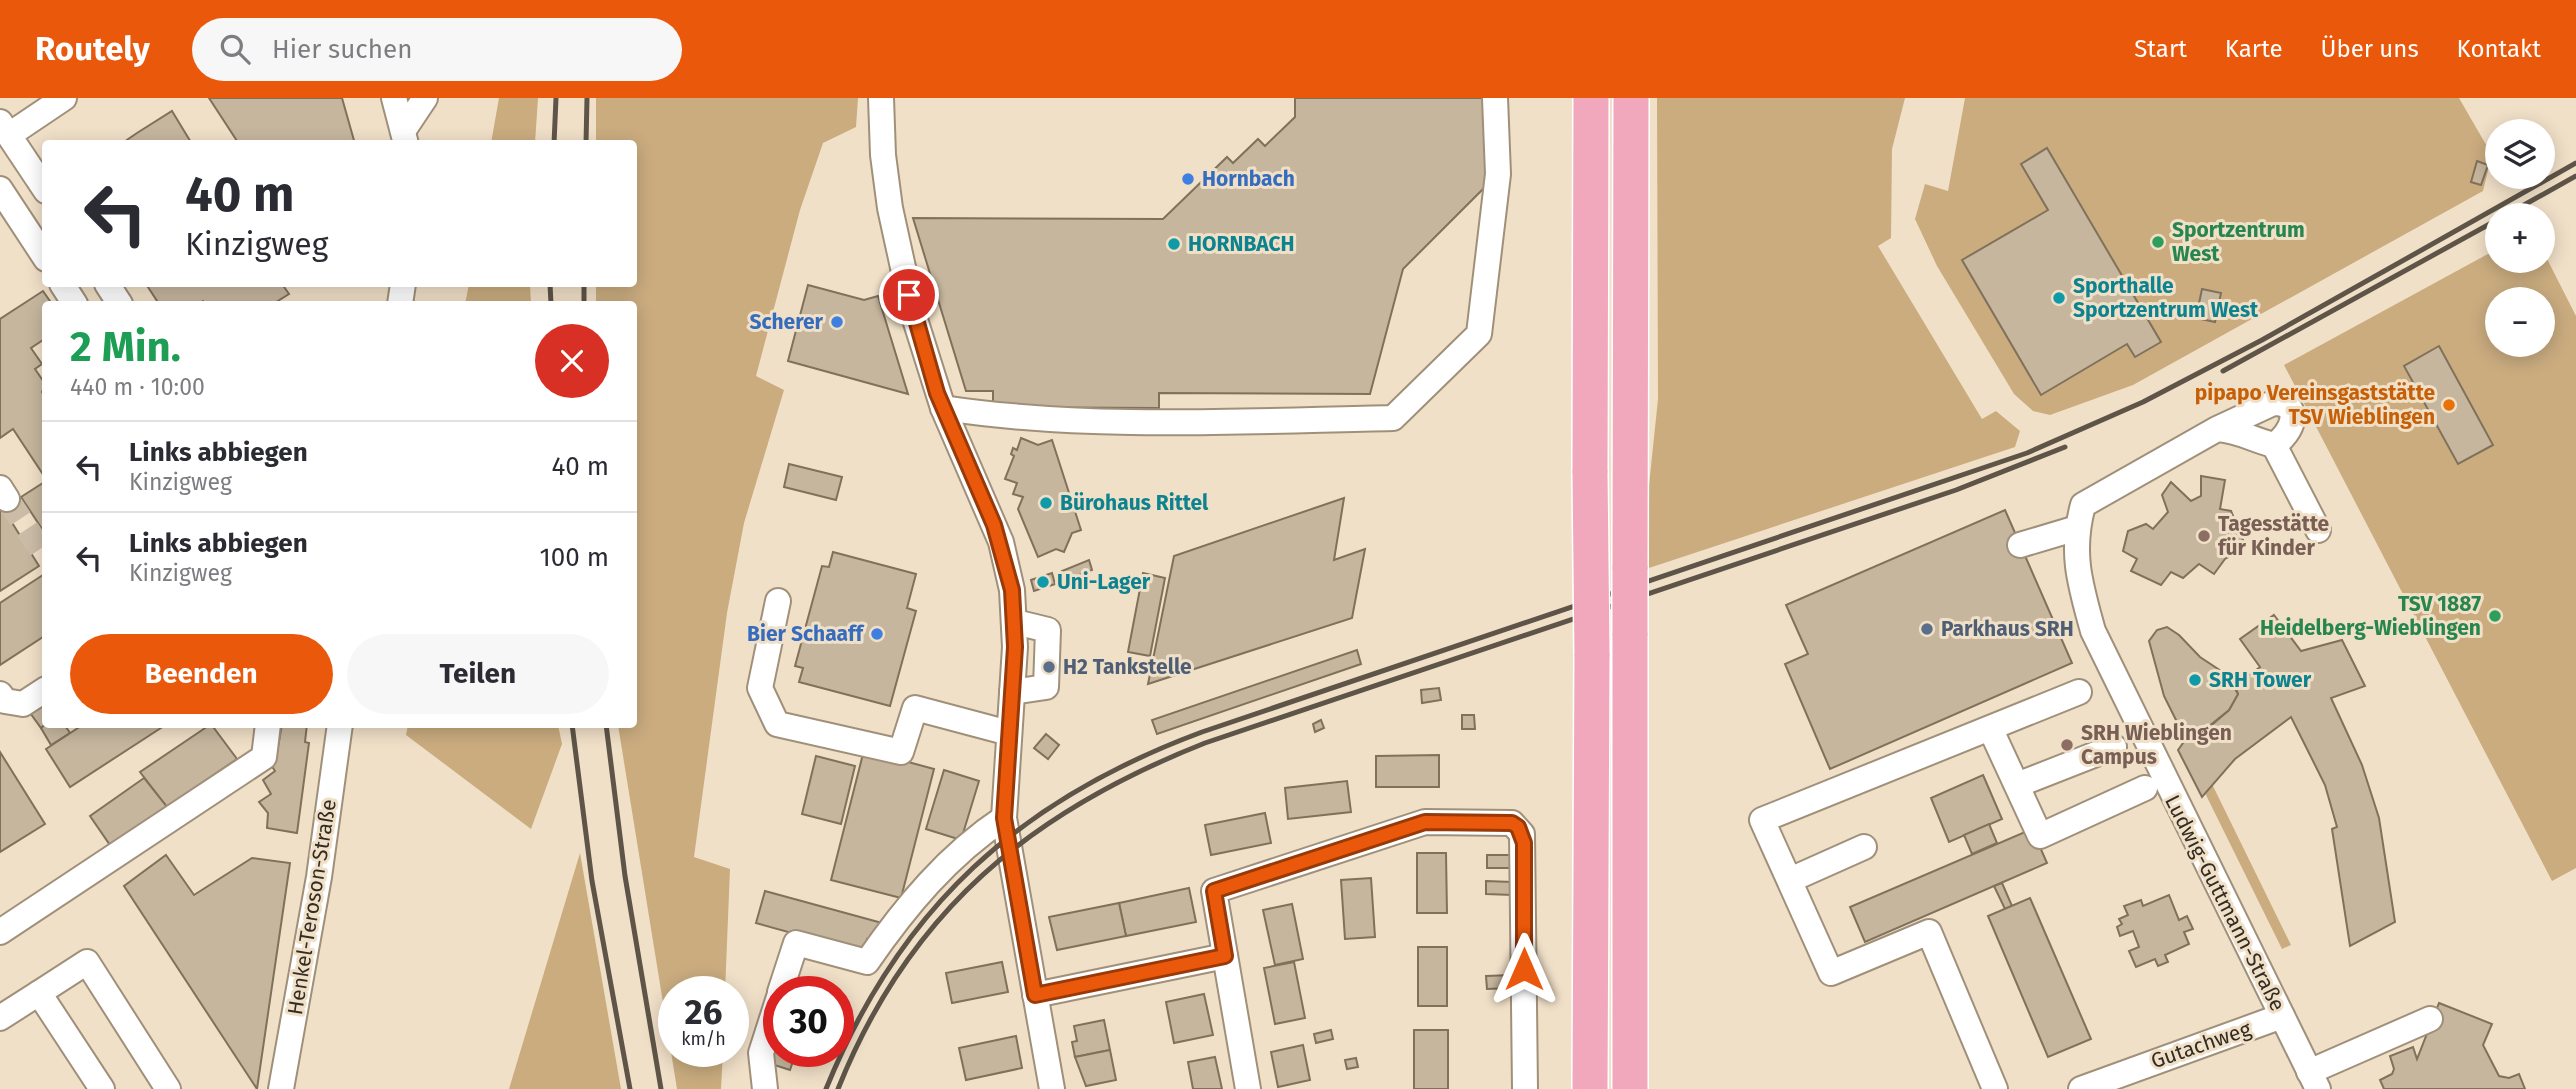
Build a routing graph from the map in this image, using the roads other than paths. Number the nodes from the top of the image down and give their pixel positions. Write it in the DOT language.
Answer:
graph roads {
  1 [pos="64,98"];
  2 [pos="394,98"];
  3 [pos="425,98"];
  4 [pos="881,98"];
  5 [pos="1494,98"];
  6 [pos="1591,98"];
  7 [pos="1630,98"];
  8 [pos="4,128"];
  9 [pos="405,137"];
  10 [pos="42,185"];
  11 [pos="0,189"];
  12 [pos="42,253"];
  13 [pos="943,408"];
  14 [pos="2217,429"];
  15 [pos="2274,445"];
  16 [pos="2077,528"];
  17 [pos="2318,530"];
  18 [pos="2020,545"];
  19 [pos="778,601"];
  20 [pos="1016,622"];
  21 [pos="42,692"];
  22 [pos="1012,692"];
  23 [pos="2079,692"];
  24 [pos="0,694"];
  25 [pos="268,728"];
  26 [pos="339,728"];
  27 [pos="1991,730"];
  28 [pos="1009,733"];
  29 [pos="2114,747"];
  30 [pos="2017,785"];
  31 [pos="2145,788"];
  32 [pos="1004,818"];
  33 [pos="1864,847"];
  34 [pos="1790,880"];
  35 [pos="0,932"];
  36 [pos="1225,956"];
  37 [pos="785,976"];
  38 [pos="39,993"];
  39 [pos="1035,995"];
  40 [pos="2282,1016"];
  41 [pos="0,1018"];
  42 [pos="2430,1019"];
  43 [pos="763,1047"];
  44 [pos="2313,1081"];
  45 [pos="102,1089"];
  46 [pos="168,1089"];
  47 [pos="281,1089"];
  48 [pos="765,1089"];
  49 [pos="1052,1089"];
  50 [pos="1248,1089"];
  51 [pos="1525,1089"];
  52 [pos="1590,1089"];
  53 [pos="1630,1089"];
  54 [pos="1995,1089"];
  55 [pos="2081,1089"];
  1 -- 8 [label="street"];
  2 -- 9 [label="street"];
  3 -- 9 [label="street"];
  4 -- 13 [label="street"];
  5 -- 13 [label="street"];
  6 -- 52 [label="highway, bridge"];
  7 -- 53 [label="highway, bridge"];
  8 -- 10 [label="street"];
  11 -- 12 [label="street"];
  13 -- 20 [label="street"];
  14 -- 15 [label="street"];
  14 -- 15 [label="street, Ludwig-Guttmann-Straße"];
  14 -- 16 [label="street, Ludwig-Guttmann-Straße"];
  15 -- 17 [label="street"];
  16 -- 18 [label="street"];
  16 -- 40 [label="street, Ludwig-Guttmann-Straße"];
  19 -- 28 [label="street"];
  20 -- 22 [label="street"];
  20 -- 22 [label="street"];
  21 -- 24 [label="street"];
  22 -- 28 [label="street"];
  23 -- 27 [label="street"];
  25 -- 35 [label="street"];
  26 -- 47 [label="street, Henkel-Teroson-Straße"];
  27 -- 30 [label="street"];
  27 -- 34 [label="street"];
  28 -- 32 [label="street"];
  29 -- 30 [label="street"];
  30 -- 31 [label="street"];
  32 -- 37 [label="street"];
  32 -- 39 [label="street"];
  33 -- 34 [label="street"];
  34 -- 54 [label="street"];
  36 -- 39 [label="street"];
  36 -- 50 [label="street"];
  36 -- 51 [label="street"];
  38 -- 41 [label="street"];
  38 -- 45 [label="street"];
  38 -- 46 [label="street"];
  39 -- 49 [label="street"];
  40 -- 44 [label="street, Ludwig-Guttmann-Straße"];
  40 -- 55 [label="street, Gutachweg"];
  42 -- 44 [label="street"];
  43 -- 48 [label="street"];
}
